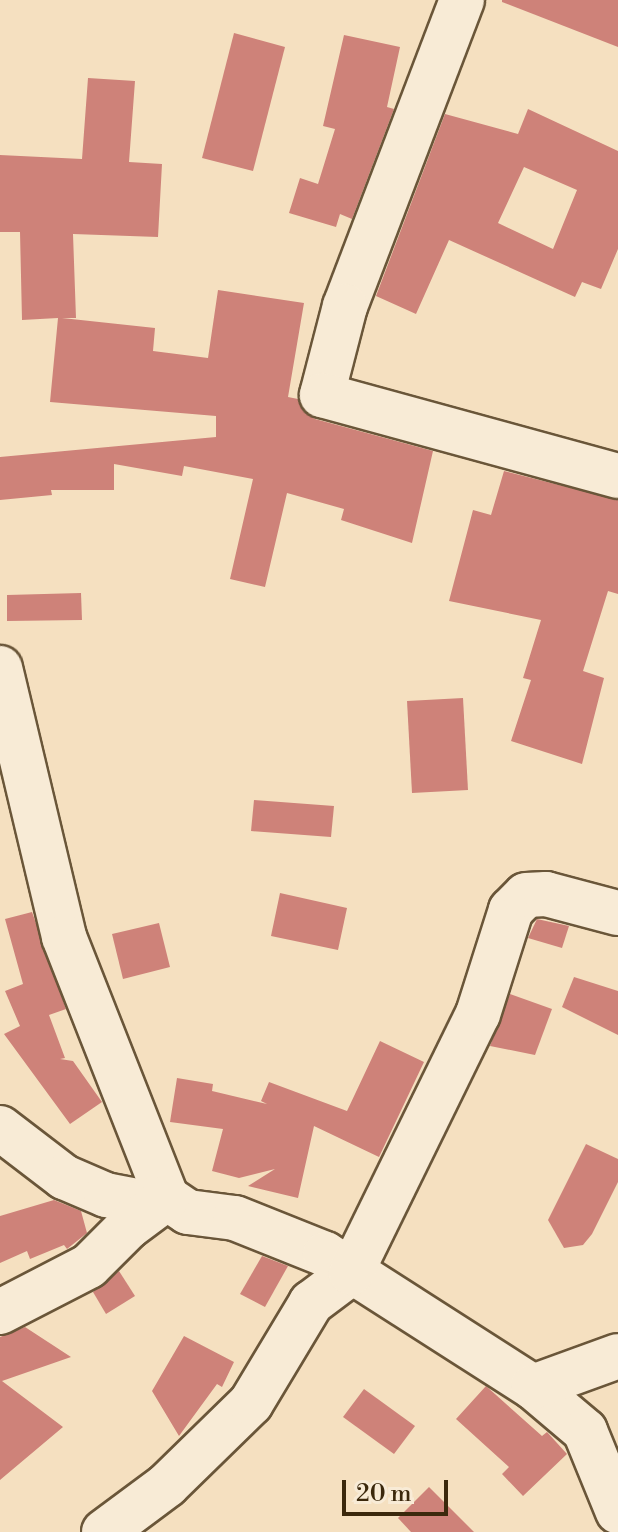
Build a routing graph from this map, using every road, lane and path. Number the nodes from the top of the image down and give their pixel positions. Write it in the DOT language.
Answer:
graph roads {
  1 [pos="462,0"];
  2 [pos="618,476"];
  3 [pos="2,683"];
  4 [pos="618,913"];
  5 [pos="0,1128"];
  6 [pos="167,1198"];
  7 [pos="351,1273"];
  8 [pos="0,1312"];
  9 [pos="618,1356"];
  10 [pos="533,1387"];
  11 [pos="618,1512"];
  12 [pos="104,1532"];
  1 -- 2 [label="street"];
  3 -- 6 [label="street"];
  4 -- 7 [label="street"];
  5 -- 6 [label="street"];
  6 -- 7 [label="street"];
  6 -- 8 [label="street"];
  7 -- 10 [label="street"];
  7 -- 12 [label="street"];
  9 -- 10 [label="street"];
  10 -- 11 [label="street"];
}
